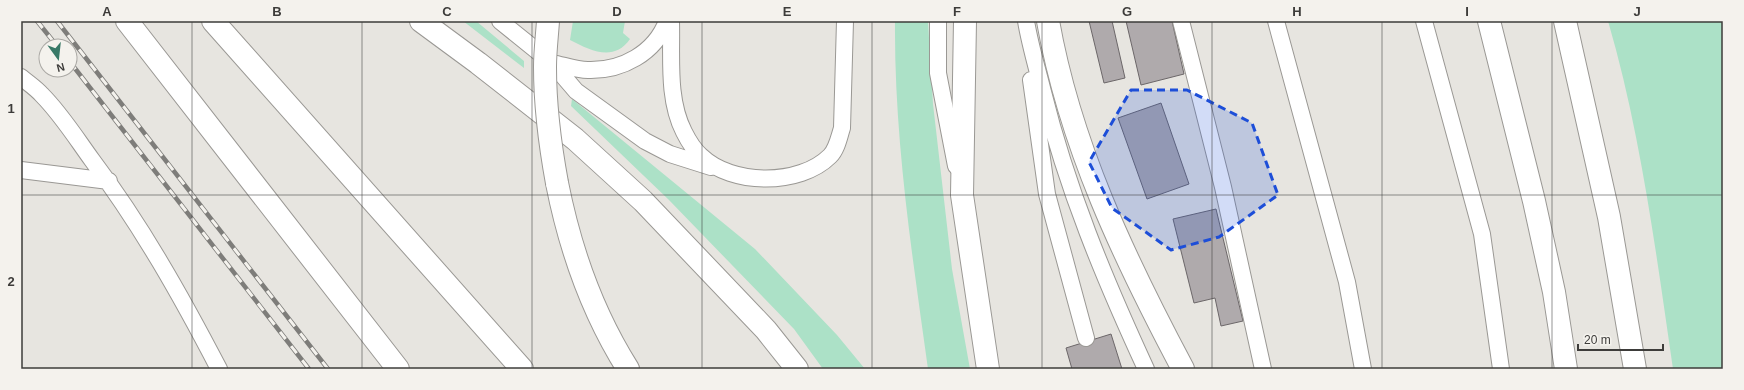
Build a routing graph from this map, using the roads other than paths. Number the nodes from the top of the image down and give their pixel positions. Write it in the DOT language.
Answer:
graph roads {
  1 [pos="127,21"];
  2 [pos="213,21"];
  3 [pos="421,21"];
  4 [pos="500,21"];
  5 [pos="548,21"];
  6 [pos="667,21"];
  7 [pos="671,21"];
  8 [pos="845,21"];
  9 [pos="938,21"];
  10 [pos="965,21"];
  11 [pos="1048,21"];
  12 [pos="1181,21"];
  13 [pos="1276,21"];
  14 [pos="1424,21"];
  15 [pos="1489,21"];
  16 [pos="1565,21"];
  17 [pos="1027,26"];
  18 [pos="552,63"];
  19 [pos="21,78"];
  20 [pos="21,170"];
  21 [pos="729,172"];
  22 [pos="109,181"];
  23 [pos="962,195"];
  24 [pos="1086,338"];
  25 [pos="219,369"];
  26 [pos="398,369"];
  27 [pos="522,369"];
  28 [pos="628,369"];
  29 [pos="797,369"];
  30 [pos="988,369"];
  31 [pos="1146,369"];
  32 [pos="1183,369"];
  33 [pos="1263,369"];
  34 [pos="1363,369"];
  35 [pos="1501,369"];
  36 [pos="1566,369"];
  37 [pos="1635,369"];
  1 -- 26 [label="street"];
  2 -- 27 [label="street"];
  3 -- 29 [label="street"];
  4 -- 18 [label="lane"];
  5 -- 28 [label="street, bridge"];
  6 -- 18 [label="lane"];
  7 -- 21 [label="lane"];
  8 -- 21 [label="lane"];
  9 -- 23 [label="lane"];
  10 -- 23 [label="street"];
  11 -- 32 [label="street"];
  12 -- 33 [label="lane"];
  13 -- 34 [label="lane"];
  14 -- 35 [label="lane"];
  15 -- 36 [label="street"];
  16 -- 37 [label="street"];
  17 -- 24 [label="lane"];
  17 -- 31 [label="lane"];
  18 -- 21 [label="lane"];
  19 -- 22 [label="lane"];
  20 -- 22 [label="lane"];
  22 -- 25 [label="lane"];
  23 -- 30 [label="street"];
}
